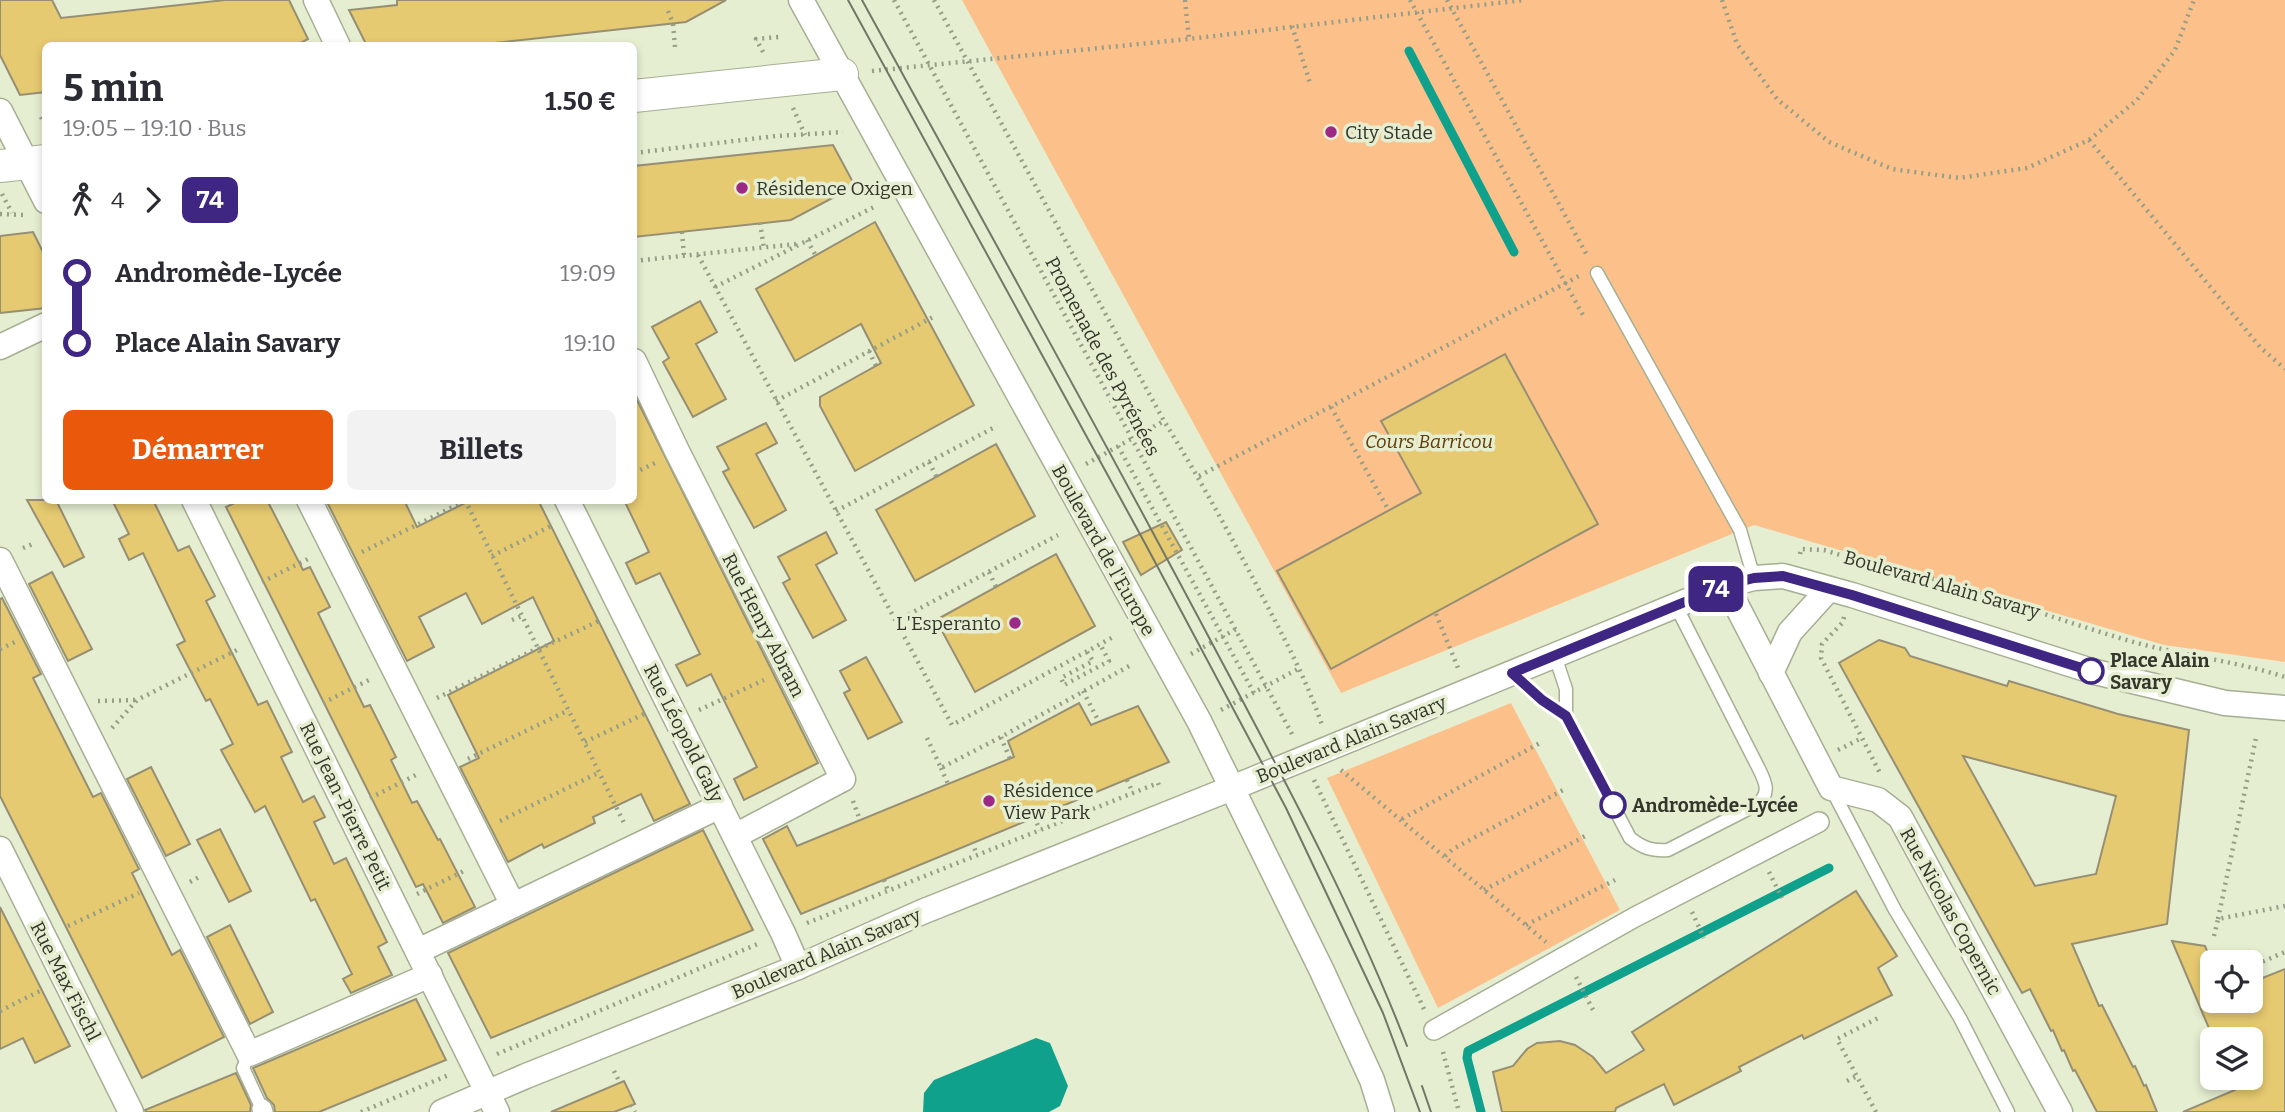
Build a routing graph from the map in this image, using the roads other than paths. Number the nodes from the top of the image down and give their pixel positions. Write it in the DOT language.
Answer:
graph roads {
  1 [pos="316,0"];
  2 [pos="801,0"];
  3 [pos="336,42"];
  4 [pos="857,73"];
  5 [pos="637,96"];
  6 [pos="0,111"];
  7 [pos="24,163"];
  8 [pos="42,194"];
  9 [pos="1595,270"];
  10 [pos="42,326"];
  11 [pos="0,347"];
  12 [pos="637,366"];
  13 [pos="196,504"];
  14 [pos="311,504"];
  15 [pos="569,504"];
  16 [pos="0,560"];
  17 [pos="1754,578"];
  18 [pos="1726,585"];
  19 [pos="1840,592"];
  20 [pos="1676,606"];
  21 [pos="1555,656"];
  22 [pos="1512,673"];
  23 [pos="1771,673"];
  24 [pos="2285,708"];
  25 [pos="1566,716"];
  26 [pos="1232,788"];
  27 [pos="1831,788"];
  28 [pos="720,806"];
  29 [pos="1819,822"];
  30 [pos="735,836"];
  31 [pos="0,849"];
  32 [pos="513,905"];
  33 [pos="418,951"];
  34 [pos="798,967"];
  35 [pos="430,975"];
  36 [pos="1434,1030"];
  37 [pos="248,1054"];
  38 [pos="492,1102"];
  39 [pos="262,1110"];
  40 [pos="131,1112"];
  41 [pos="442,1112"];
  42 [pos="1382,1112"];
  43 [pos="2008,1112"];
  44 [pos="2060,1112"];
  1 -- 3 [label="street"];
  2 -- 4 [label="street, Boulevard de l'Europe"];
  4 -- 5 [label="street"];
  4 -- 26 [label="street, Boulevard de l'Europe"];
  6 -- 7 [label="street"];
  7 -- 8 [label="street"];
  9 -- 17 [label="lane"];
  10 -- 11 [label="street"];
  12 -- 30 [label="street, Rue Henry Abram"];
  13 -- 33 [label="street, Rue Jean-Pierre Petit"];
  14 -- 32 [label="street"];
  15 -- 28 [label="street, Rue Léopold Galy"];
  16 -- 37 [label="street"];
  17 -- 18 [label="street, Boulevard Alain Savary"];
  17 -- 19 [label="street, Boulevard Alain Savary"];
  18 -- 20 [label="street, Boulevard Alain Savary"];
  18 -- 23 [label="street"];
  19 -- 23 [label="street"];
  19 -- 24 [label="street, Boulevard Alain Savary"];
  20 -- 21 [label="street, Boulevard Alain Savary"];
  20 -- 25 [label="lane"];
  21 -- 22 [label="street, Boulevard Alain Savary"];
  21 -- 25 [label="lane"];
  22 -- 25 [label="lane"];
  22 -- 26 [label="street, Boulevard Alain Savary"];
  23 -- 27 [label="street"];
  26 -- 34 [label="street, Boulevard Alain Savary"];
  26 -- 42 [label="street, Boulevard de l'Europe"];
  27 -- 43 [label="lane"];
  27 -- 44 [label="street, Rue Nicolas Copernic"];
  28 -- 30 [label="street, Rue Léopold Galy"];
  28 -- 32 [label="street"];
  29 -- 36 [label="street"];
  30 -- 34 [label="street, Rue Léopold Galy"];
  31 -- 40 [label="street, Rue Max Fischl"];
  32 -- 33 [label="street"];
  33 -- 35 [label="street, Rue Jean-Pierre Petit"];
  34 -- 38 [label="street, Boulevard Alain Savary"];
  35 -- 37 [label="street"];
  35 -- 38 [label="street, Rue Jean-Pierre Petit"];
  37 -- 39 [label="lane"];
  38 -- 41 [label="street, Boulevard Alain Savary"];
}
